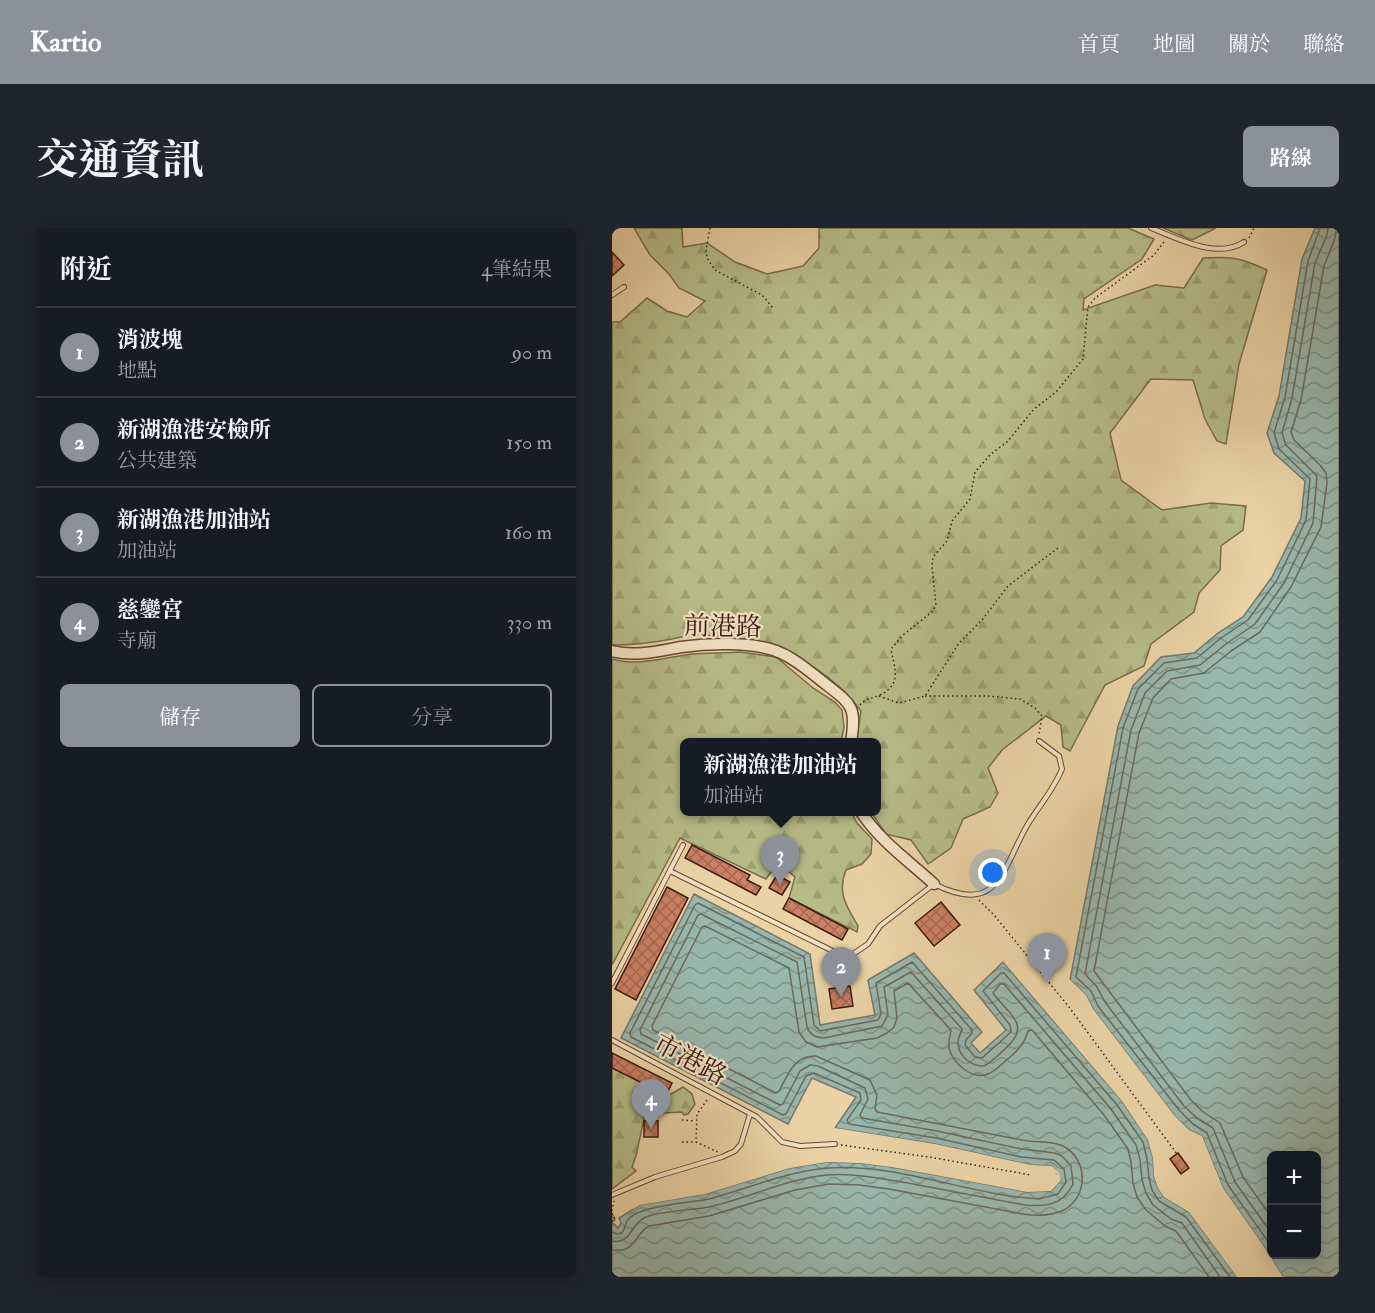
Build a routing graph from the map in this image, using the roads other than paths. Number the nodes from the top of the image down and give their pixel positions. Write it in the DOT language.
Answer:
graph roads {
  1 [pos="1150,228"];
  2 [pos="1244,243"];
  3 [pos="624,287"];
  4 [pos="612,295"];
  5 [pos="612,651"];
  6 [pos="851,738"];
  7 [pos="1039,741"];
  8 [pos="864,816"];
  9 [pos="683,845"];
  10 [pos="670,871"];
  11 [pos="934,884"];
  12 [pos="612,983"];
  13 [pos="612,1040"];
  14 [pos="750,1114"];
  15 [pos="835,1144"];
  16 [pos="612,1196"];
  1 -- 2 [label="lane"];
  3 -- 4 [label="lane"];
  5 -- 6 [label="street, 前港路"];
  7 -- 11 [label="lane"];
  8 -- 11 [label="street"];
  9 -- 10 [label="lane"];
  10 -- 11 [label="lane"];
  10 -- 12 [label="lane"];
  13 -- 14 [label="lane, 市港路"];
  14 -- 15 [label="lane, 市港路"];
  14 -- 16 [label="lane"];
}
